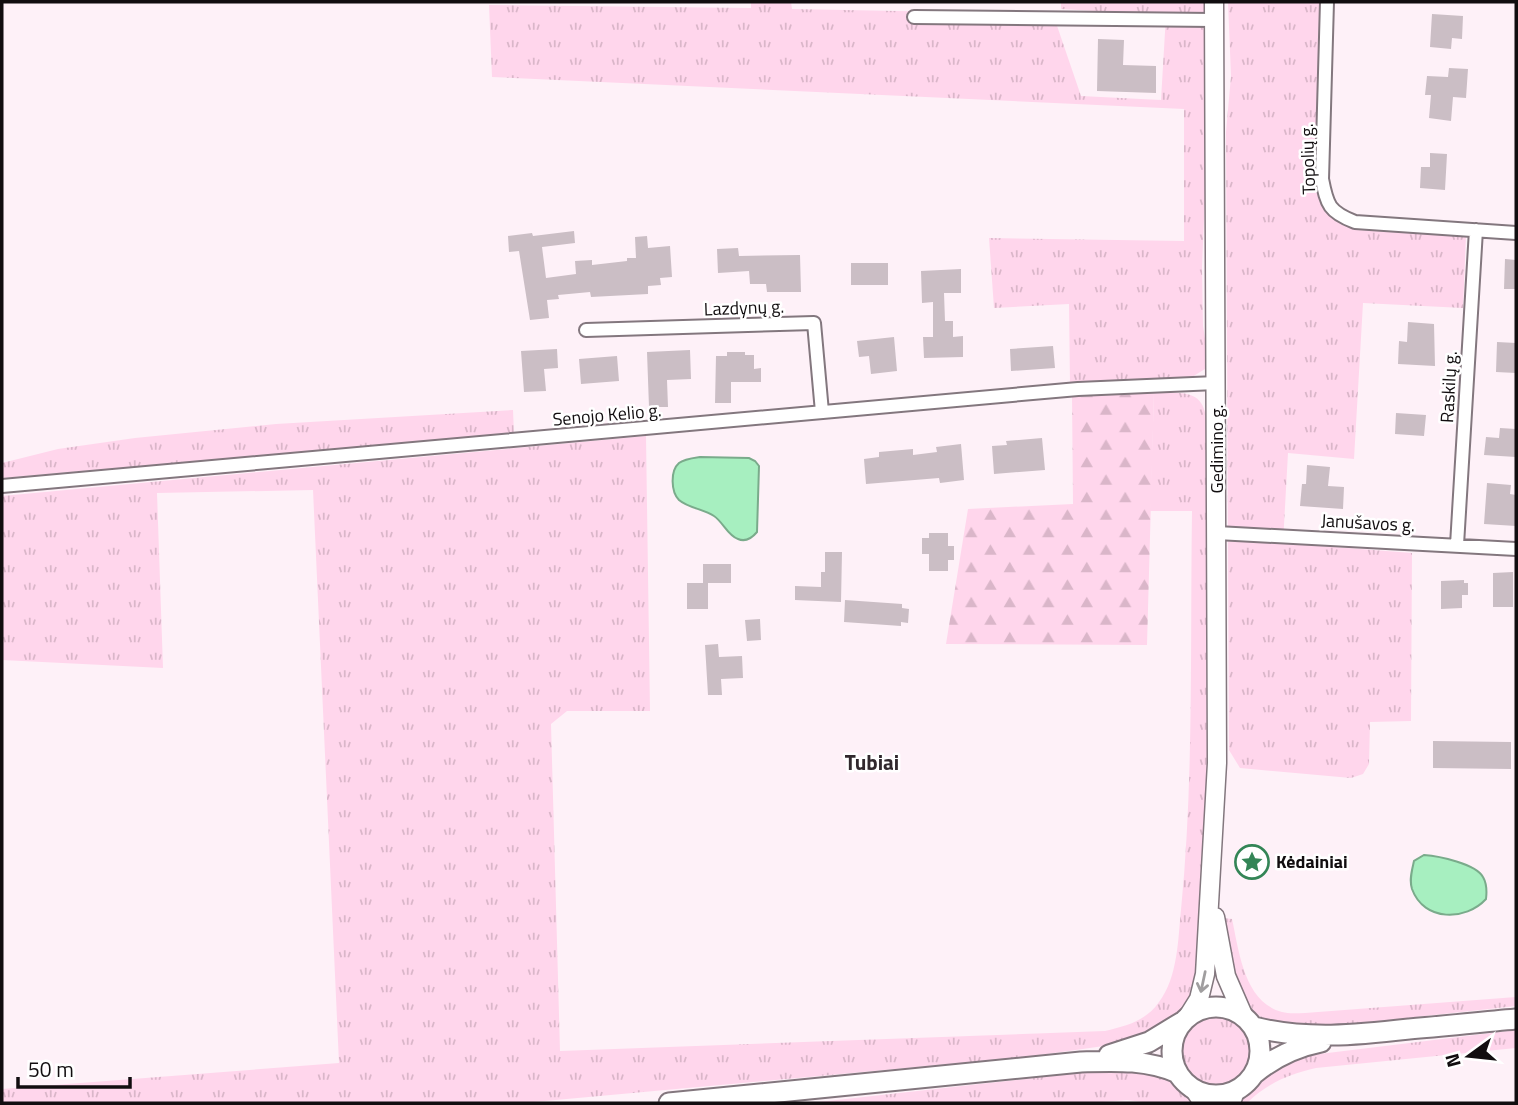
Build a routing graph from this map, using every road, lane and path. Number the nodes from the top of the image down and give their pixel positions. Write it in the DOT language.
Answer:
graph roads {
  1 [pos="1327,2"];
  2 [pos="1214,11"];
  3 [pos="914,17"];
  4 [pos="1476,230"];
  5 [pos="1516,233"];
  6 [pos="586,330"];
  7 [pos="1216,383"];
  8 [pos="821,412"];
  9 [pos="2,486"];
  10 [pos="1217,533"];
  11 [pos="1457,545"];
  12 [pos="1516,549"];
  13 [pos="1210,896"];
  14 [pos="1186,1019"];
  15 [pos="1516,1019"];
  16 [pos="1248,1021"];
  17 [pos="1357,1035"];
  18 [pos="1081,1062"];
  19 [pos="1178,1073"];
  20 [pos="1255,1073"];
  21 [pos="1198,1096"];
  22 [pos="1233,1097"];
  23 [pos="668,1103"];
  1 -- 4 [label="street, Topolių g."];
  2 -- 3 [label="street"];
  2 -- 7 [label="main road, Gedimino g."];
  4 -- 5 [label="street, Topolių g."];
  4 -- 11 [label="street, Raskilų g."];
  6 -- 8 [label="street, Lazdynų g."];
  7 -- 8 [label="street, Senojo Kelio g."];
  7 -- 10 [label="main road, Gedimino g."];
  8 -- 9 [label="street, Senojo Kelio g."];
  10 -- 11 [label="street, Janušavos g."];
  10 -- 13 [label="main road, Gedimino g."];
  11 -- 12 [label="street, Janušavos g."];
  13 -- 14 [label="main road, one-way"];
  13 -- 16 [label="main road"];
  14 -- 16 [label="main road"];
  14 -- 18 [label="main road"];
  14 -- 19 [label="main road"];
  15 -- 17 [label="main road"];
  16 -- 17 [label="main road"];
  16 -- 20 [label="main road"];
  17 -- 20 [label="main road"];
  18 -- 19 [label="main road"];
  18 -- 23 [label="main road"];
  19 -- 21 [label="main road"];
  20 -- 22 [label="main road"];
  21 -- 22 [label="main road"];
}
